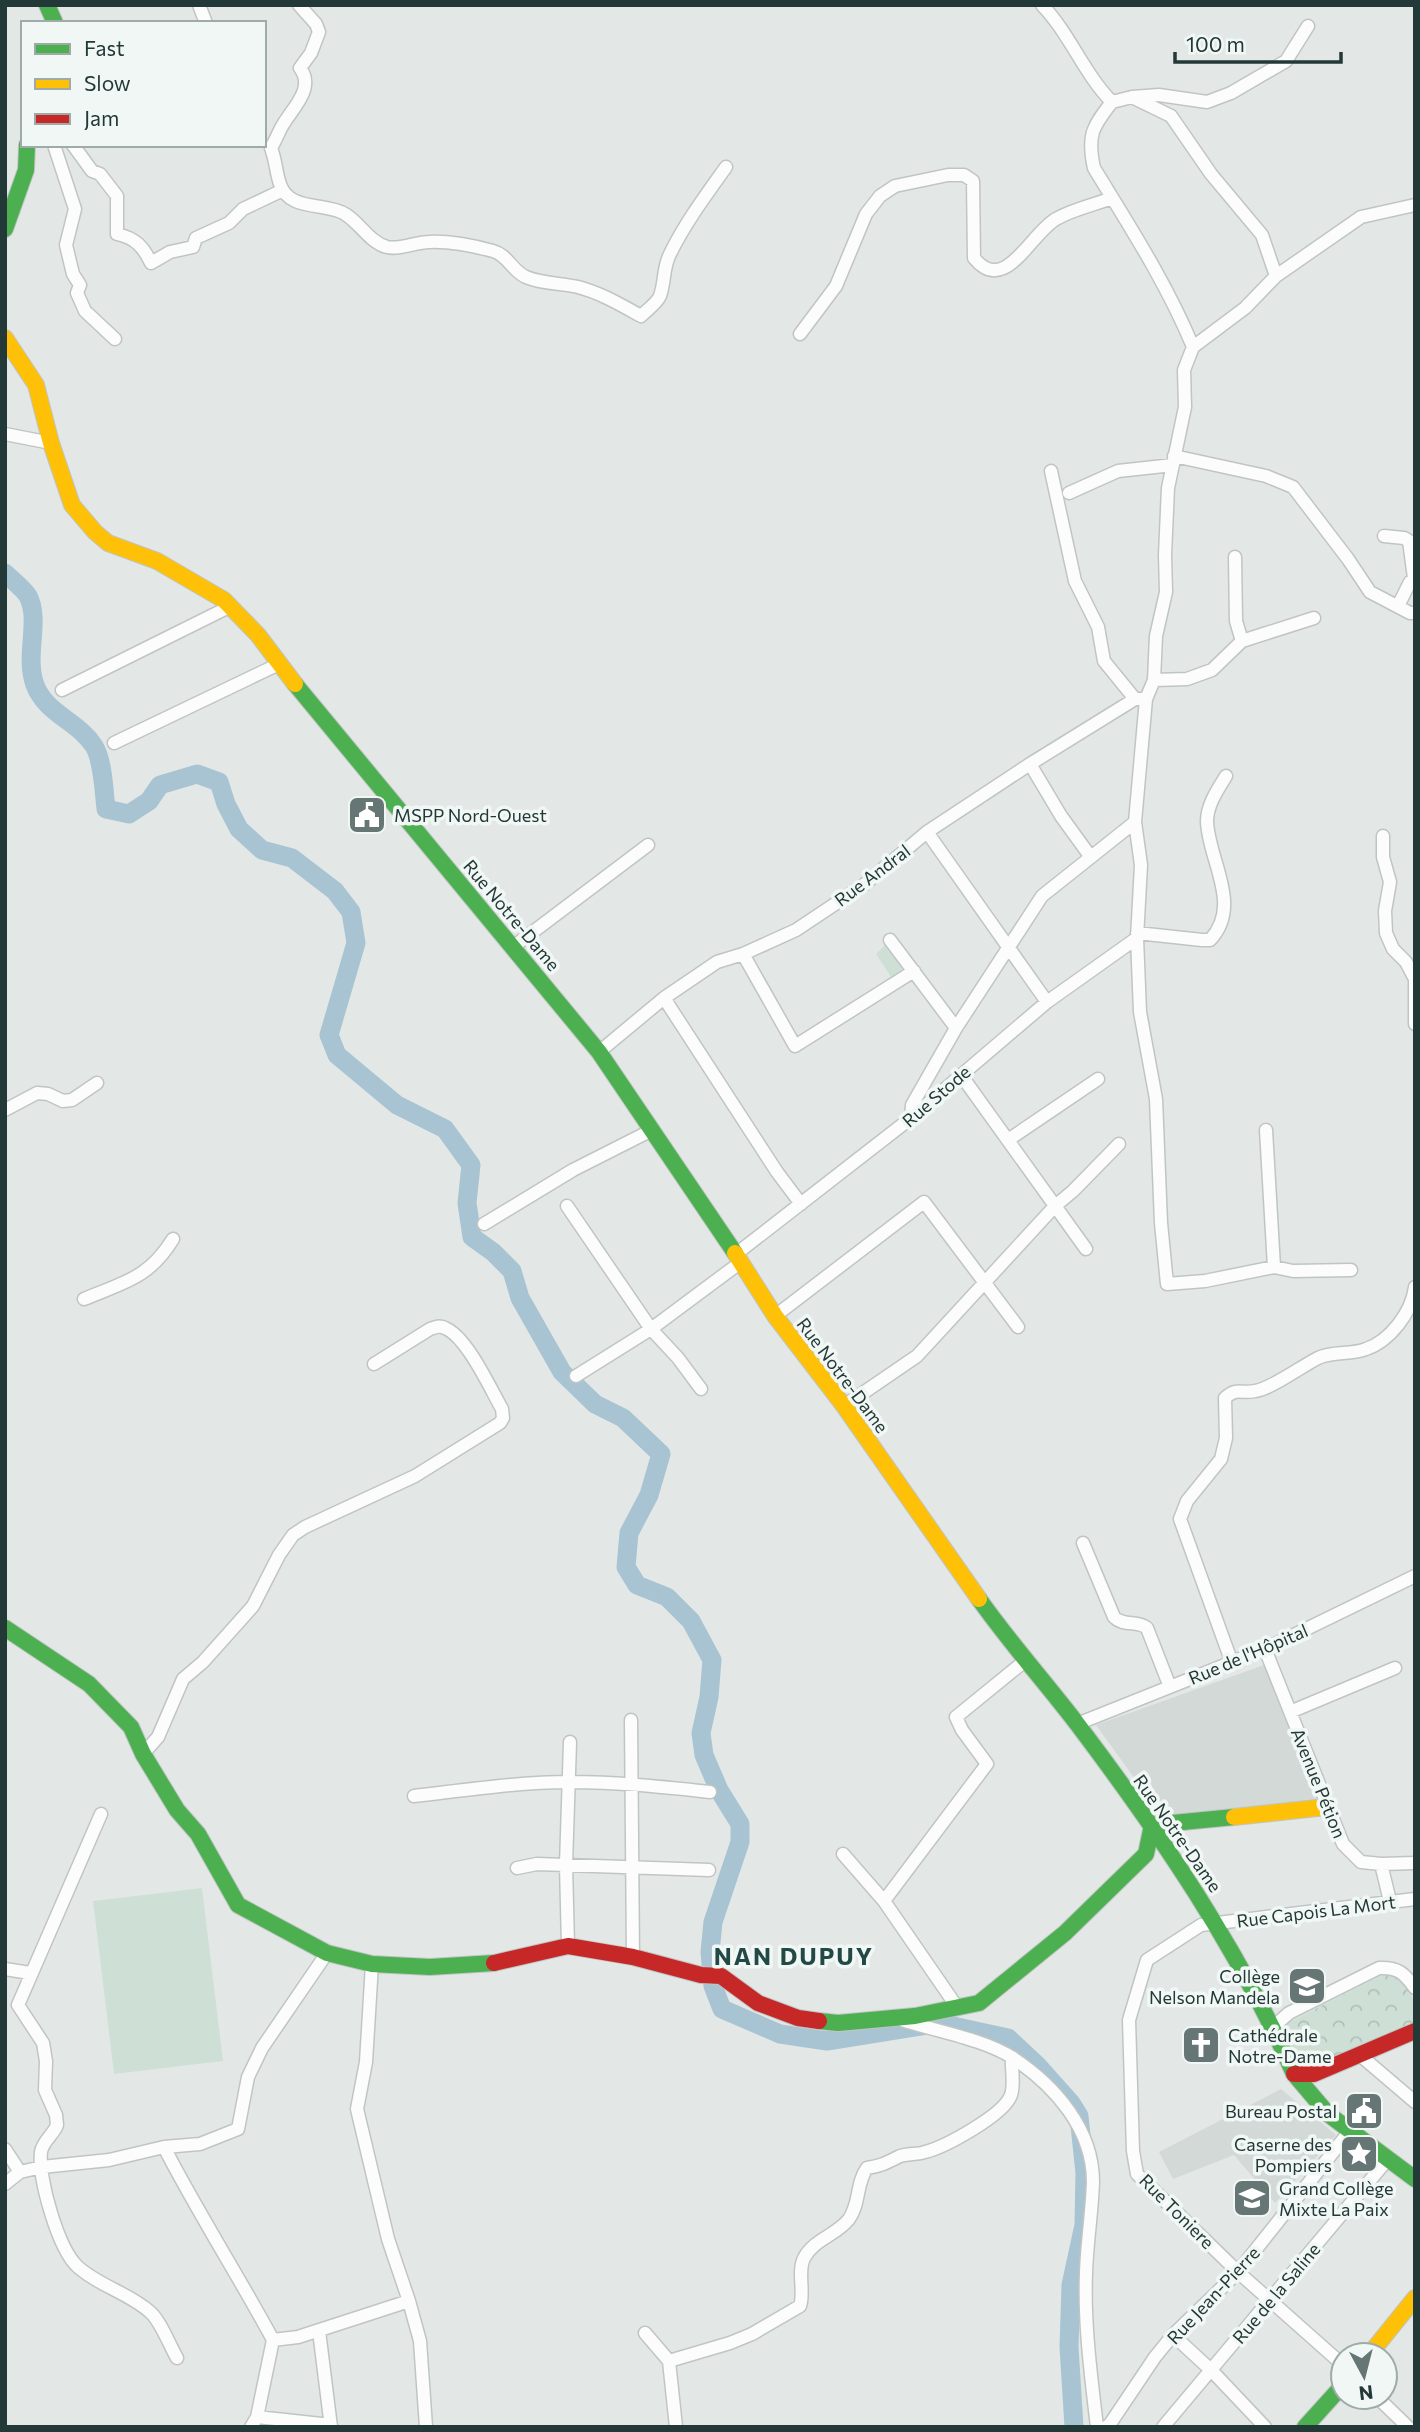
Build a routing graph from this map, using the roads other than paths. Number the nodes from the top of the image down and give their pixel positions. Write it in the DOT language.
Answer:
graph roads {
  1 [pos="47,5"];
  2 [pos="299,5"];
  3 [pos="1042,5"];
  4 [pos="54,21"];
  5 [pos="1308,26"];
  6 [pos="1132,97"];
  7 [pos="1112,102"];
  8 [pos="268,145"];
  9 [pos="27,147"];
  10 [pos="55,147"];
  11 [pos="74,147"];
  12 [pos="726,167"];
  13 [pos="283,190"];
  14 [pos="1112,198"];
  15 [pos="1415,205"];
  16 [pos="5,229"];
  17 [pos="1276,276"];
  18 [pos="800,334"];
  19 [pos="5,338"];
  20 [pos="116,339"];
  21 [pos="1193,347"];
  22 [pos="5,434"];
  23 [pos="51,443"];
  24 [pos="1174,461"];
  25 [pos="1051,471"];
  26 [pos="1069,493"];
  27 [pos="1384,536"];
  28 [pos="1235,557"];
  29 [pos="1414,578"];
  30 [pos="227,603"];
  31 [pos="1398,606"];
  32 [pos="1415,613"];
  33 [pos="1314,618"];
  34 [pos="1242,641"];
  35 [pos="279,664"];
  36 [pos="1154,680"];
  37 [pos="62,690"];
  38 [pos="1140,699"];
  39 [pos="114,743"];
  40 [pos="1030,764"];
  41 [pos="1226,776"];
  42 [pos="1135,821"];
  43 [pos="927,832"];
  44 [pos="1383,836"];
  45 [pos="648,845"];
  46 [pos="1090,856"];
  47 [pos="1137,936"];
  48 [pos="890,940"];
  49 [pos="513,947"];
  50 [pos="1008,947"];
  51 [pos="743,954"];
  52 [pos="914,971"];
  53 [pos="664,998"];
  54 [pos="1046,1002"];
  55 [pos="1415,1024"];
  56 [pos="956,1028"];
  57 [pos="599,1052"];
  58 [pos="961,1074"];
  59 [pos="1098,1079"];
  60 [pos="97,1083"];
  61 [pos="5,1110"];
  62 [pos="911,1118"];
  63 [pos="652,1130"];
  64 [pos="1266,1130"];
  65 [pos="1008,1140"];
  66 [pos="1119,1144"];
  67 [pos="801,1204"];
  68 [pos="567,1206"];
  69 [pos="1055,1206"];
  70 [pos="484,1224"];
  71 [pos="173,1238"];
  72 [pos="1086,1249"];
  73 [pos="738,1258"];
  74 [pos="1274,1267"];
  75 [pos="1351,1270"];
  76 [pos="985,1283"];
  77 [pos="1415,1287"];
  78 [pos="84,1299"];
  79 [pos="775,1316"];
  80 [pos="1018,1327"];
  81 [pos="651,1329"];
  82 [pos="374,1364"];
  83 [pos="576,1376"];
  84 [pos="701,1389"];
  85 [pos="844,1406"];
  86 [pos="1083,1543"];
  87 [pos="1415,1576"];
  88 [pos="5,1628"];
  89 [pos="1265,1649"];
  90 [pos="1026,1660"];
  91 [pos="1232,1663"];
  92 [pos="1395,1668"];
  93 [pos="1170,1687"];
  94 [pos="1290,1712"];
  95 [pos="631,1720"];
  96 [pos="1077,1724"];
  97 [pos="570,1742"];
  98 [pos="143,1754"];
  99 [pos="569,1782"];
  100 [pos="632,1784"];
  101 [pos="710,1792"];
  102 [pos="414,1796"];
  103 [pos="1326,1807"];
  104 [pos="101,1814"];
  105 [pos="1152,1825"];
  106 [pos="844,1854"];
  107 [pos="1415,1863"];
  108 [pos="1381,1864"];
  109 [pos="565,1865"];
  110 [pos="632,1866"];
  111 [pos="517,1868"];
  112 [pos="709,1870"];
  113 [pos="1415,1899"];
  114 [pos="884,1901"];
  115 [pos="1390,1901"];
  116 [pos="1217,1924"];
  117 [pos="568,1946"];
  118 [pos="327,1953"];
  119 [pos="633,1956"];
  120 [pos="372,1964"];
  121 [pos="5,1969"];
  122 [pos="30,1973"];
  123 [pos="1415,1988"];
  124 [pos="957,2007"];
  125 [pos="895,2018"];
  126 [pos="1273,2027"];
  127 [pos="1415,2031"];
  128 [pos="1362,2056"];
  129 [pos="1012,2057"];
  130 [pos="1294,2074"];
  131 [pos="1415,2102"];
  132 [pos="1349,2132"];
  133 [pos="164,2147"];
  134 [pos="5,2148"];
  135 [pos="1388,2158"];
  136 [pos="42,2167"];
  137 [pos="20,2172"];
  138 [pos="1415,2179"];
  139 [pos="5,2184"];
  140 [pos="1238,2272"];
  141 [pos="1415,2298"];
  142 [pos="1270,2300"];
  143 [pos="409,2301"];
  144 [pos="319,2331"];
  145 [pos="645,2333"];
  146 [pos="1173,2335"];
  147 [pos="273,2340"];
  148 [pos="1380,2341"];
  149 [pos="1329,2353"];
  150 [pos="177,2358"];
  151 [pos="670,2361"];
  152 [pos="1212,2371"];
  153 [pos="1329,2400"];
  154 [pos="1391,2411"];
  155 [pos="254,2422"];
  156 [pos="275,2423"];
  157 [pos="331,2426"];
  158 [pos="426,2427"];
  159 [pos="676,2427"];
  160 [pos="1097,2427"];
  161 [pos="1106,2427"];
  162 [pos="1163,2427"];
  163 [pos="1265,2427"];
  164 [pos="1304,2427"];
  165 [pos="1408,2427"];
  1 -- 4 [label="street"];
  2 -- 8 [label="street"];
  3 -- 7 [label="street"];
  5 -- 6 [label="street"];
  6 -- 7 [label="street"];
  6 -- 17 [label="street"];
  7 -- 14 [label="street"];
  8 -- 13 [label="street"];
  9 -- 16 [label="street"];
  10 -- 20 [label="street"];
  11 -- 13 [label="street"];
  12 -- 13 [label="street"];
  14 -- 18 [label="street"];
  14 -- 21 [label="street"];
  15 -- 17 [label="street"];
  17 -- 21 [label="street"];
  19 -- 23 [label="street, Rue Notre-Dame"];
  21 -- 24 [label="street"];
  22 -- 23 [label="street"];
  23 -- 30 [label="street, Rue Notre-Dame"];
  24 -- 26 [label="street"];
  24 -- 31 [label="street"];
  24 -- 36 [label="street"];
  25 -- 38 [label="street"];
  27 -- 29 [label="street"];
  28 -- 34 [label="street"];
  29 -- 31 [label="street"];
  30 -- 35 [label="street, Rue Notre-Dame"];
  30 -- 37 [label="street"];
  31 -- 32 [label="street"];
  33 -- 34 [label="street"];
  34 -- 36 [label="street"];
  35 -- 39 [label="street"];
  35 -- 49 [label="street, Rue Notre-Dame"];
  36 -- 38 [label="street"];
  38 -- 40 [label="street, Rue Andral"];
  38 -- 42 [label="street"];
  40 -- 43 [label="street, Rue Andral"];
  40 -- 46 [label="street"];
  41 -- 47 [label="street"];
  42 -- 46 [label="street"];
  42 -- 47 [label="street"];
  43 -- 50 [label="street"];
  43 -- 51 [label="street, Rue Andral"];
  44 -- 55 [label="street"];
  45 -- 49 [label="street"];
  46 -- 50 [label="street"];
  47 -- 54 [label="street, Rue Stode"];
  47 -- 74 [label="street"];
  48 -- 52 [label="street"];
  49 -- 57 [label="street, Rue Notre-Dame"];
  50 -- 54 [label="street"];
  50 -- 56 [label="street"];
  51 -- 52 [label="street"];
  51 -- 53 [label="street, Rue Andral"];
  52 -- 56 [label="street"];
  53 -- 57 [label="street, Rue Andral"];
  53 -- 67 [label="street"];
  54 -- 58 [label="street, Rue Stode"];
  56 -- 62 [label="street"];
  57 -- 63 [label="street, Rue Notre-Dame"];
  58 -- 62 [label="street, Rue Stode"];
  58 -- 65 [label="street"];
  59 -- 65 [label="street"];
  60 -- 61 [label="street"];
  62 -- 67 [label="street, Rue Stode"];
  63 -- 70 [label="street"];
  63 -- 73 [label="street, Rue Notre-Dame"];
  64 -- 74 [label="street"];
  65 -- 69 [label="street"];
  66 -- 69 [label="street"];
  67 -- 73 [label="street, Rue Stode"];
  68 -- 81 [label="street"];
  69 -- 72 [label="street"];
  69 -- 76 [label="street"];
  71 -- 78 [label="street"];
  73 -- 79 [label="street, Rue Notre-Dame"];
  73 -- 81 [label="street, Rue Stode"];
  74 -- 75 [label="street"];
  76 -- 79 [label="street"];
  76 -- 80 [label="street"];
  76 -- 85 [label="street"];
  77 -- 91 [label="street"];
  79 -- 85 [label="street, Rue Notre-Dame"];
  81 -- 83 [label="street, Rue Stode"];
  81 -- 84 [label="street"];
  82 -- 98 [label="street"];
  85 -- 90 [label="street, Rue Notre-Dame"];
  86 -- 93 [label="street"];
  87 -- 89 [label="street, Rue de l'Hôpital"];
  88 -- 98 [label="street"];
  89 -- 91 [label="street, Rue de l'Hôpital"];
  89 -- 94 [label="street, Avenue Pétion"];
  90 -- 96 [label="street, Rue Notre-Dame"];
  90 -- 114 [label="street"];
  91 -- 93 [label="street, Rue de l'Hôpital"];
  92 -- 94 [label="street"];
  93 -- 96 [label="street, Rue de l'Hôpital"];
  94 -- 103 [label="street, Avenue Pétion"];
  95 -- 100 [label="street"];
  96 -- 105 [label="street, Rue Notre-Dame"];
  97 -- 99 [label="street"];
  98 -- 118 [label="street"];
  99 -- 100 [label="street"];
  99 -- 102 [label="street"];
  99 -- 109 [label="street"];
  100 -- 101 [label="street"];
  100 -- 110 [label="street"];
  103 -- 105 [label="street"];
  103 -- 108 [label="street, Avenue Pétion"];
  104 -- 122 [label="street"];
  105 -- 116 [label="street, Rue Notre-Dame"];
  105 -- 124 [label="street"];
  106 -- 114 [label="street"];
  107 -- 108 [label="street, Avenue Pétion"];
  108 -- 115 [label="street"];
  109 -- 110 [label="street"];
  109 -- 111 [label="street"];
  109 -- 117 [label="street"];
  110 -- 112 [label="street"];
  110 -- 119 [label="street"];
  113 -- 115 [label="street, Rue Capois La Mort"];
  114 -- 124 [label="street"];
  115 -- 116 [label="street, Rue Capois La Mort"];
  116 -- 126 [label="street, Rue Notre-Dame"];
  116 -- 140 [label="street, Rue Toniere"];
  117 -- 119 [label="street"];
  117 -- 120 [label="street"];
  118 -- 120 [label="street"];
  118 -- 133 [label="street"];
  119 -- 125 [label="street"];
  120 -- 143 [label="street"];
  121 -- 122 [label="street"];
  122 -- 136 [label="street"];
  123 -- 126 [label="street"];
  124 -- 125 [label="street"];
  125 -- 129 [label="street"];
  126 -- 130 [label="street, Rue Notre-Dame"];
  127 -- 128 [label="street"];
  128 -- 130 [label="street"];
  128 -- 131 [label="street"];
  129 -- 151 [label="street"];
  129 -- 160 [label="street"];
  130 -- 132 [label="street, Rue Notre-Dame"];
  132 -- 135 [label="street, Rue Notre-Dame"];
  132 -- 140 [label="street, Rue Jean-Pierre"];
  133 -- 136 [label="street"];
  133 -- 147 [label="street"];
  134 -- 137 [label="street"];
  135 -- 138 [label="street, Rue Notre-Dame"];
  135 -- 142 [label="street, Rue de la Saline"];
  136 -- 137 [label="street"];
  136 -- 150 [label="street"];
  137 -- 139 [label="street"];
  140 -- 142 [label="street, Rue Toniere"];
  140 -- 146 [label="street, Rue Jean-Pierre"];
  141 -- 148 [label="street"];
  142 -- 149 [label="street, Rue Toniere"];
  142 -- 152 [label="street, Rue de la Saline"];
  143 -- 144 [label="street"];
  143 -- 158 [label="street"];
  144 -- 147 [label="street"];
  144 -- 157 [label="street"];
  145 -- 151 [label="street"];
  146 -- 152 [label="street"];
  146 -- 161 [label="street, Rue Jean-Pierre"];
  147 -- 155 [label="street"];
  151 -- 159 [label="street"];
  152 -- 162 [label="street, Rue de la Saline"];
  152 -- 163 [label="street"];
  153 -- 164 [label="street"];
  154 -- 165 [label="street"];
  155 -- 156 [label="street"];
  156 -- 157 [label="street"];
}
